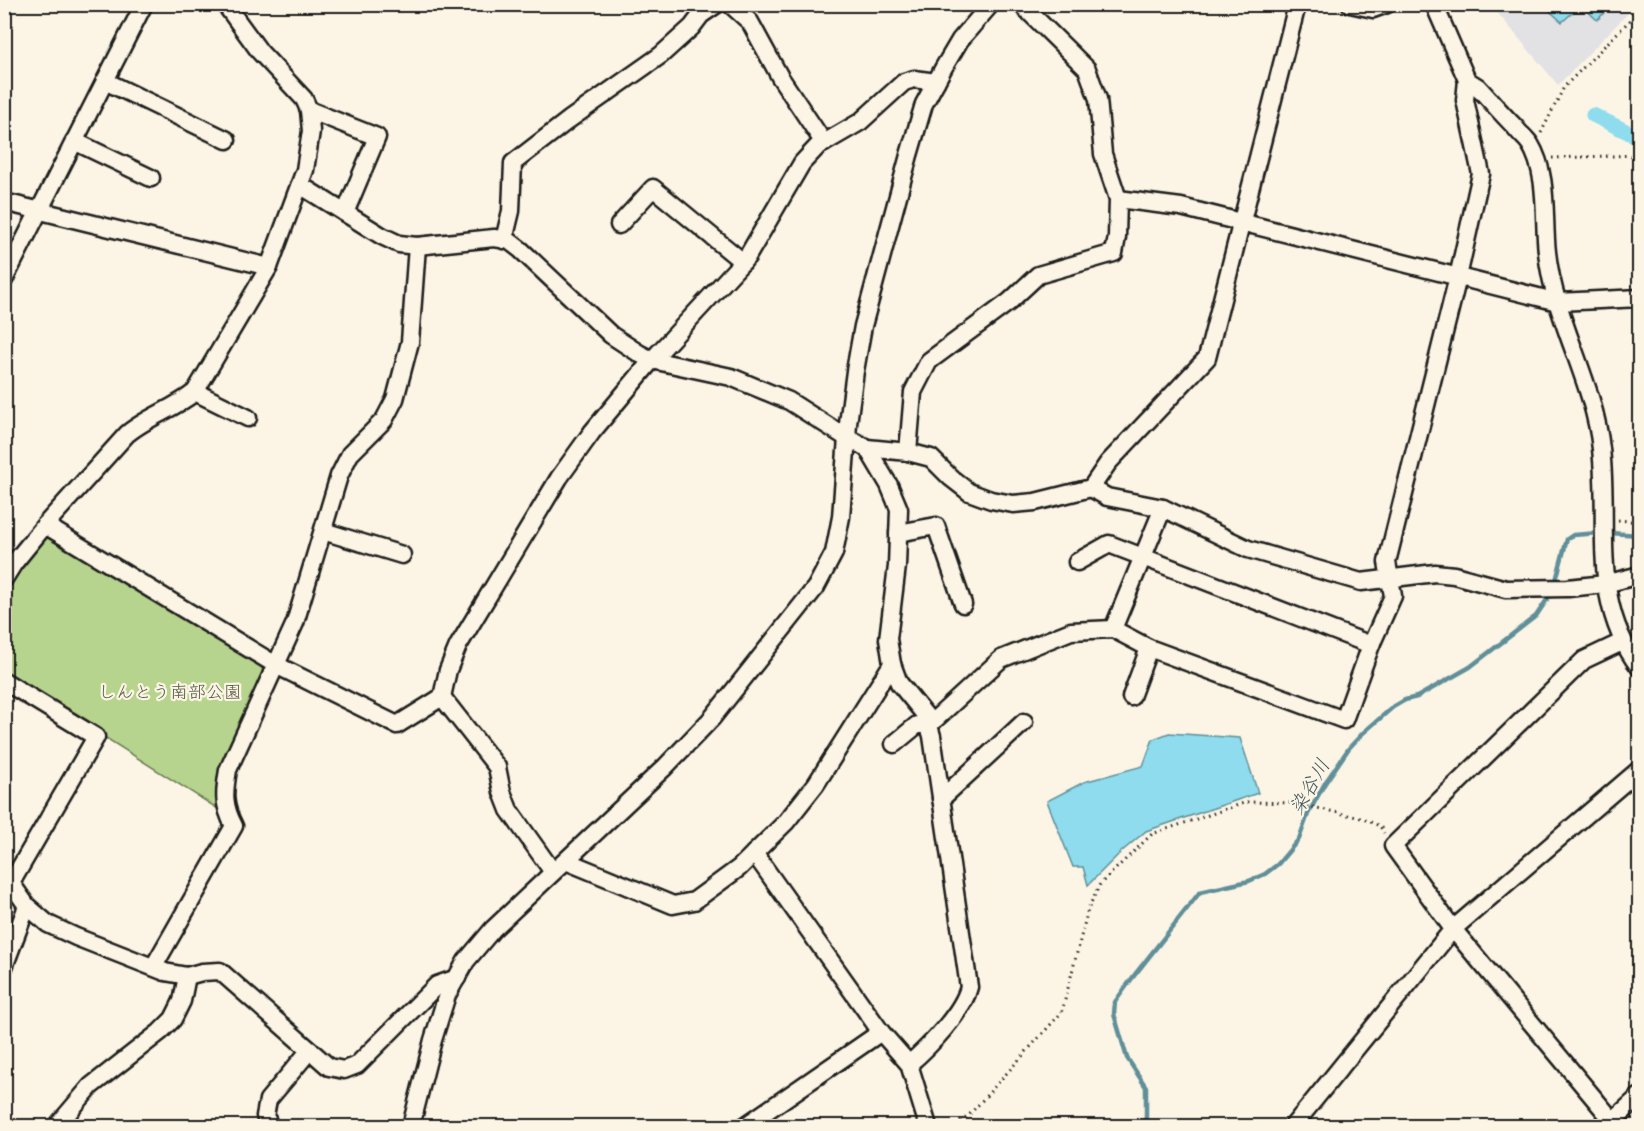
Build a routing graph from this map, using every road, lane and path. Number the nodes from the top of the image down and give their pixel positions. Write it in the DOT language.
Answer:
graph roads {
  1 [pos="144,4"];
  2 [pos="225,4"];
  3 [pos="717,4"];
  4 [pos="730,4"];
  5 [pos="991,4"];
  6 [pos="1021,4"];
  7 [pos="1301,4"];
  8 [pos="1350,4"];
  9 [pos="1387,4"];
  10 [pos="1434,4"];
  11 [pos="1640,10"];
  12 [pos="1467,80"];
  13 [pos="105,81"];
  14 [pos="936,82"];
  15 [pos="309,110"];
  16 [pos="227,140"];
  17 [pos="74,141"];
  18 [pos="824,143"];
  19 [pos="1533,152"];
  20 [pos="1640,155"];
  21 [pos="152,178"];
  22 [pos="300,184"];
  23 [pos="1118,199"];
  24 [pos="4,202"];
  25 [pos="39,209"];
  26 [pos="345,213"];
  27 [pos="1242,224"];
  28 [pos="619,225"];
  29 [pos="504,240"];
  30 [pos="417,246"];
  31 [pos="743,262"];
  32 [pos="269,267"];
  33 [pos="1458,277"];
  34 [pos="4,280"];
  35 [pos="1640,298"];
  36 [pos="1558,302"];
  37 [pos="652,360"];
  38 [pos="195,393"];
  39 [pos="248,418"];
  40 [pos="847,438"];
  41 [pos="867,448"];
  42 [pos="908,452"];
  43 [pos="1090,488"];
  44 [pos="1163,508"];
  45 [pos="1605,518"];
  46 [pos="1640,522"];
  47 [pos="45,525"];
  48 [pos="322,531"];
  49 [pos="898,533"];
  50 [pos="402,555"];
  51 [pos="1143,556"];
  52 [pos="1077,562"];
  53 [pos="1640,575"];
  54 [pos="1390,577"];
  55 [pos="4,579"];
  56 [pos="1605,584"];
  57 [pos="963,604"];
  58 [pos="1113,629"];
  59 [pos="1622,642"];
  60 [pos="1371,645"];
  61 [pos="1149,648"];
  62 [pos="892,664"];
  63 [pos="276,665"];
  64 [pos="1640,668"];
  65 [pos="4,681"];
  66 [pos="442,697"];
  67 [pos="1131,697"];
  68 [pos="1024,722"];
  69 [pos="929,725"];
  70 [pos="894,744"];
  71 [pos="1640,769"];
  72 [pos="941,799"];
  73 [pos="1393,846"];
  74 [pos="754,853"];
  75 [pos="566,861"];
  76 [pos="553,872"];
  77 [pos="8,882"];
  78 [pos="27,906"];
  79 [pos="1453,929"];
  80 [pos="154,966"];
  81 [pos="4,967"];
  82 [pos="187,976"];
  83 [pos="457,978"];
  84 [pos="881,1032"];
  85 [pos="310,1050"];
  86 [pos="909,1064"];
  87 [pos="1640,1096"];
  88 [pos="1610,1124"];
  89 [pos="57,1126"];
  90 [pos="270,1126"];
  91 [pos="411,1126"];
  92 [pos="745,1126"];
  93 [pos="928,1126"];
  94 [pos="956,1126"];
  95 [pos="1293,1126"];
  1 -- 13 [label="street"];
  2 -- 15 [label="street"];
  3 -- 29 [label="street"];
  4 -- 18 [label="street"];
  5 -- 14 [label="street"];
  6 -- 23 [label="street"];
  7 -- 27 [label="street"];
  8 -- 9 [label="street"];
  10 -- 12 [label="street"];
  11 -- 19 [label="path"];
  12 -- 19 [label="street"];
  12 -- 33 [label="street"];
  13 -- 16 [label="street"];
  13 -- 17 [label="street"];
  14 -- 18 [label="street"];
  14 -- 40 [label="street"];
  15 -- 22 [label="street"];
  15 -- 26 [label="street"];
  17 -- 21 [label="street"];
  17 -- 25 [label="street"];
  18 -- 31 [label="street"];
  19 -- 20 [label="path"];
  19 -- 36 [label="street"];
  22 -- 26 [label="street"];
  22 -- 32 [label="street"];
  23 -- 27 [label="street"];
  23 -- 42 [label="street"];
  24 -- 25 [label="street"];
  25 -- 32 [label="street"];
  25 -- 34 [label="street"];
  26 -- 30 [label="street"];
  27 -- 33 [label="street"];
  27 -- 43 [label="street"];
  28 -- 31 [label="street"];
  29 -- 30 [label="street"];
  29 -- 37 [label="street"];
  30 -- 48 [label="street"];
  31 -- 37 [label="street"];
  32 -- 38 [label="street"];
  33 -- 36 [label="street"];
  33 -- 54 [label="street"];
  35 -- 36 [label="street"];
  36 -- 45 [label="street"];
  37 -- 40 [label="street"];
  37 -- 66 [label="street"];
  38 -- 39 [label="street"];
  38 -- 47 [label="street"];
  40 -- 41 [label="street"];
  40 -- 75 [label="street"];
  41 -- 42 [label="street"];
  41 -- 49 [label="street"];
  42 -- 43 [label="street"];
  43 -- 44 [label="street"];
  44 -- 51 [label="street"];
  44 -- 54 [label="street"];
  45 -- 46 [label="path"];
  45 -- 56 [label="street"];
  47 -- 55 [label="street"];
  47 -- 63 [label="street"];
  48 -- 50 [label="street"];
  48 -- 63 [label="street"];
  49 -- 57 [label="street"];
  49 -- 62 [label="street"];
  51 -- 52 [label="street"];
  51 -- 58 [label="street"];
  51 -- 60 [label="street"];
  53 -- 56 [label="street"];
  54 -- 56 [label="street"];
  54 -- 60 [label="street"];
  56 -- 59 [label="street"];
  58 -- 61 [label="street"];
  58 -- 69 [label="street"];
  59 -- 64 [label="street"];
  59 -- 73 [label="street"];
  60 -- 61 [label="street"];
  61 -- 67 [label="street"];
  62 -- 69 [label="street"];
  62 -- 74 [label="street"];
  63 -- 66 [label="street"];
  63 -- 80 [label="street"];
  65 -- 77 [label="street"];
  66 -- 76 [label="street"];
  68 -- 72 [label="street"];
  69 -- 70 [label="street"];
  69 -- 72 [label="street"];
  71 -- 79 [label="street"];
  72 -- 86 [label="street"];
  73 -- 79 [label="street"];
  73 -- 94 [label="path"];
  74 -- 75 [label="street"];
  74 -- 84 [label="street"];
  75 -- 76 [label="street"];
  76 -- 83 [label="street"];
  77 -- 78 [label="street"];
  78 -- 80 [label="street"];
  78 -- 81 [label="street"];
  79 -- 88 [label="street"];
  79 -- 95 [label="street"];
  80 -- 82 [label="street"];
  82 -- 85 [label="street"];
  82 -- 89 [label="street"];
  83 -- 85 [label="street"];
  83 -- 91 [label="street"];
  84 -- 86 [label="street"];
  84 -- 92 [label="street"];
  85 -- 90 [label="street"];
  86 -- 93 [label="street"];
  87 -- 88 [label="street"];
}
